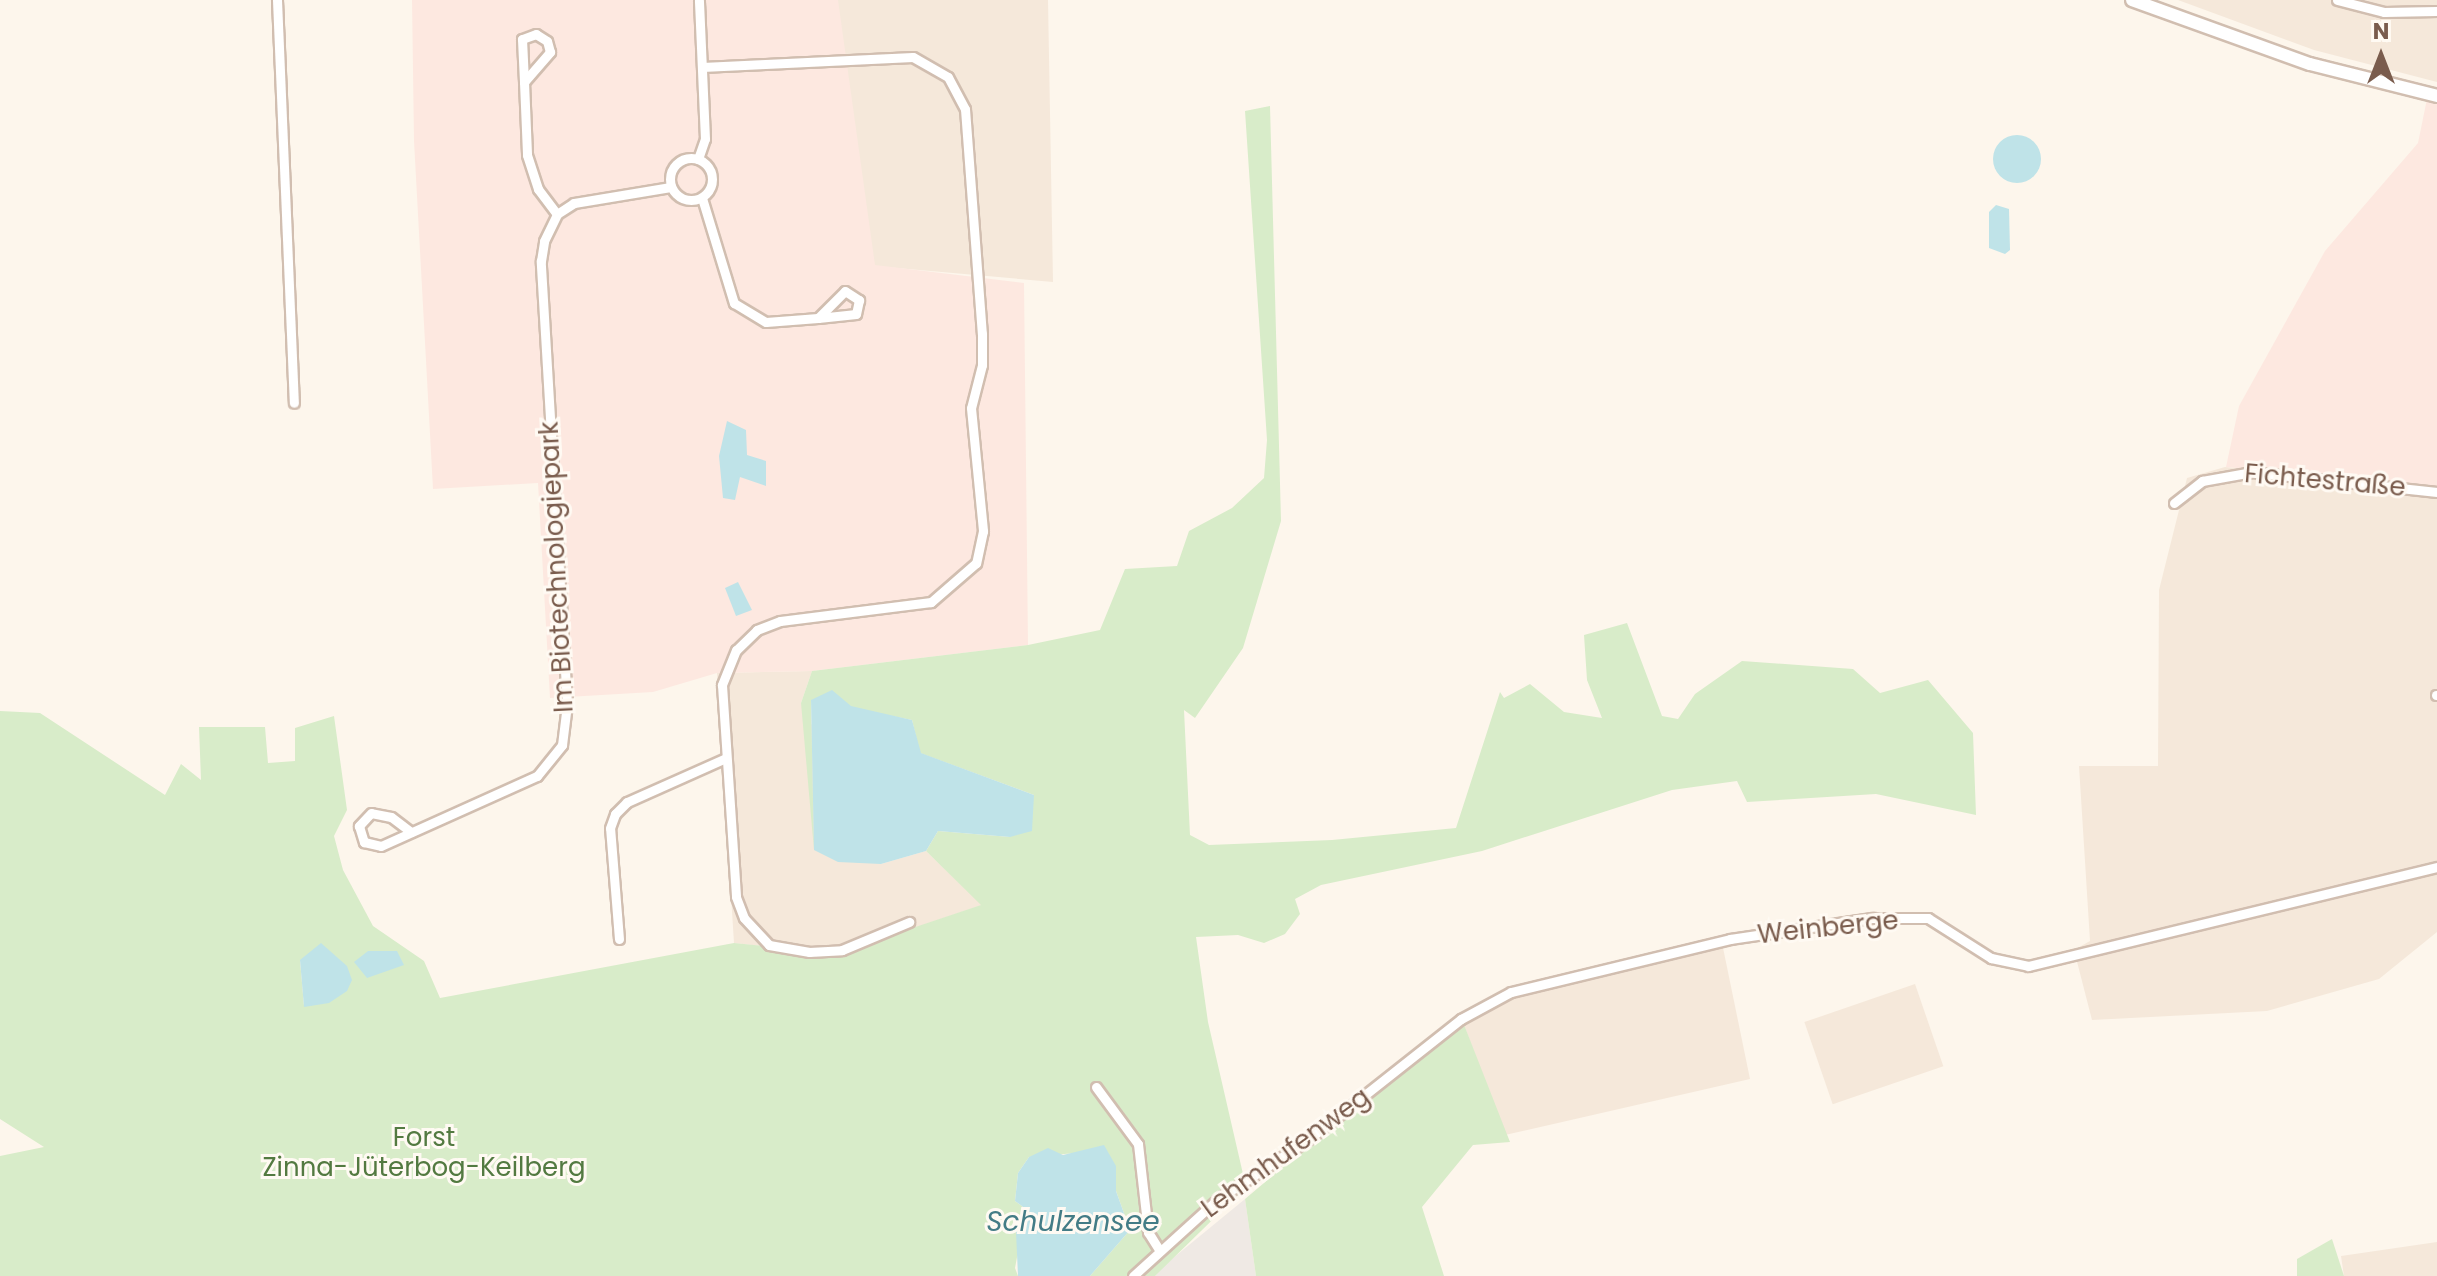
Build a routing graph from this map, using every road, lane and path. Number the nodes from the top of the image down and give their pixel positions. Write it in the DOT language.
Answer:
graph roads {
  1 [pos="277,0"];
  2 [pos="699,0"];
  3 [pos="2132,0"];
  4 [pos="2337,0"];
  5 [pos="2430,0"];
  6 [pos="2436,11"];
  7 [pos="702,67"];
  8 [pos="524,82"];
  9 [pos="2437,96"];
  10 [pos="698,159"];
  11 [pos="671,187"];
  12 [pos="702,198"];
  13 [pos="557,214"];
  14 [pos="818,318"];
  15 [pos="294,403"];
  16 [pos="2437,492"];
  17 [pos="2174,503"];
  18 [pos="726,758"];
  19 [pos="411,832"];
  20 [pos="2437,867"];
  21 [pos="909,922"];
  22 [pos="619,939"];
  23 [pos="1414,1058"];
  24 [pos="1096,1087"];
  25 [pos="1160,1251"];
  26 [pos="1133,1276"];
  1 -- 15 [label="street"];
  2 -- 7 [label="street"];
  3 -- 9 [label="street"];
  4 -- 6 [label="street"];
  5 -- 6 [label="street"];
  7 -- 10 [label="street"];
  7 -- 18 [label="street"];
  8 -- 8 [label="street"];
  8 -- 13 [label="street"];
  10 -- 11 [label="street"];
  10 -- 12 [label="street"];
  11 -- 12 [label="street"];
  11 -- 13 [label="street"];
  12 -- 14 [label="street"];
  13 -- 19 [label="street, Im Biotechnologiepark"];
  16 -- 17 [label="street, Fichtestraße"];
  18 -- 21 [label="street"];
  18 -- 22 [label="street"];
  19 -- 19 [label="street, Im Biotechnologiepark"];
  20 -- 23 [label="street, Weinberge"];
  23 -- 25 [label="street, Lehmhufenweg"];
  24 -- 25 [label="street"];
  25 -- 26 [label="street, Lehmhufenweg"];
}
